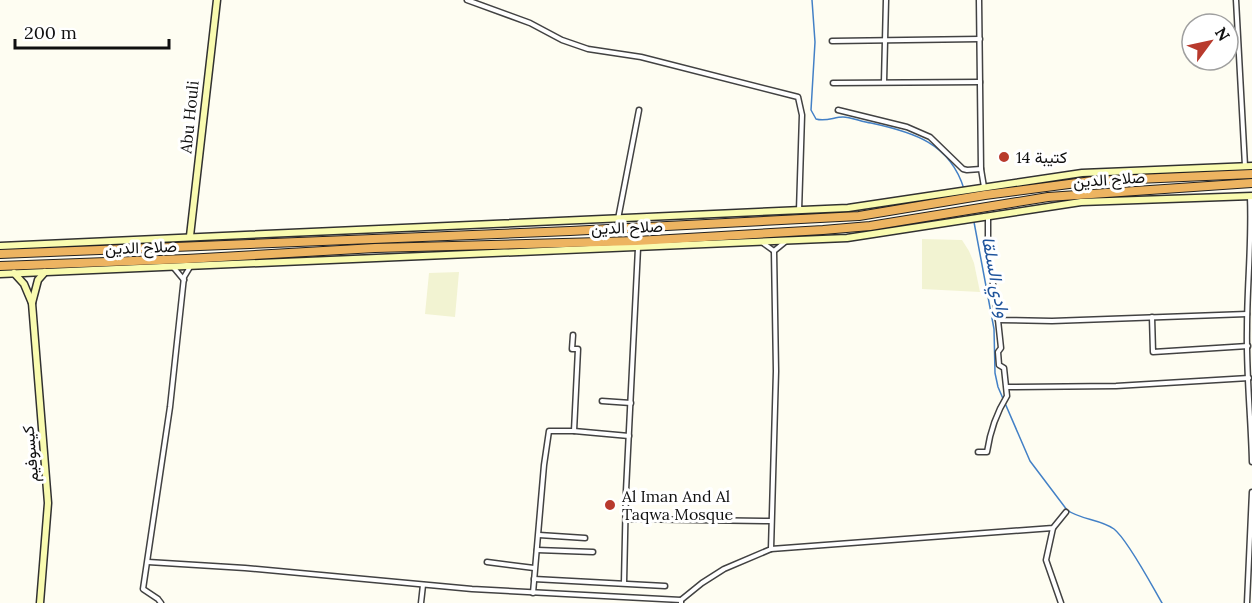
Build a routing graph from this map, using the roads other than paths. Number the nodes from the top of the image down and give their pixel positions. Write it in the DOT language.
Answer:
graph roads {
  1 [pos="217,0"];
  2 [pos="467,0"];
  3 [pos="886,0"];
  4 [pos="979,0"];
  5 [pos="1236,0"];
  6 [pos="980,39"];
  7 [pos="832,41"];
  8 [pos="885,41"];
  9 [pos="884,82"];
  10 [pos="980,82"];
  11 [pos="833,83"];
  12 [pos="639,110"];
  13 [pos="838,110"];
  14 [pos="1248,166"];
  15 [pos="981,169"];
  16 [pos="1252,174"];
  17 [pos="1252,183"];
  18 [pos="1048,186"];
  19 [pos="983,190"];
  20 [pos="958,195"];
  21 [pos="1251,196"];
  22 [pos="1048,197"];
  23 [pos="799,211"];
  24 [pos="987,216"];
  25 [pos="618,219"];
  26 [pos="456,235"];
  27 [pos="190,236"];
  28 [pos="350,239"];
  29 [pos="786,241"];
  30 [pos="760,242"];
  31 [pos="0,246"];
  32 [pos="450,246"];
  33 [pos="638,248"];
  34 [pos="349,250"];
  35 [pos="774,251"];
  36 [pos="0,254"];
  37 [pos="0,266"];
  38 [pos="173,267"];
  39 [pos="190,267"];
  40 [pos="45,272"];
  41 [pos="14,273"];
  42 [pos="0,274"];
  43 [pos="184,281"];
  44 [pos="32,303"];
  45 [pos="1247,314"];
  46 [pos="1152,317"];
  47 [pos="998,320"];
  48 [pos="573,335"];
  49 [pos="1248,346"];
  50 [pos="1249,378"];
  51 [pos="1008,387"];
  52 [pos="602,401"];
  53 [pos="631,403"];
  54 [pos="574,431"];
  55 [pos="628,436"];
  56 [pos="978,452"];
  57 [pos="1252,462"];
  58 [pos="1252,492"];
  59 [pos="1066,512"];
  60 [pos="626,519"];
  61 [pos="770,521"];
  62 [pos="1053,528"];
  63 [pos="539,535"];
  64 [pos="585,538"];
  65 [pos="771,549"];
  66 [pos="537,550"];
  67 [pos="593,552"];
  68 [pos="147,562"];
  69 [pos="488,562"];
  70 [pos="534,568"];
  71 [pos="534,579"];
  72 [pos="624,584"];
  73 [pos="423,585"];
  74 [pos="665,586"];
  75 [pos="533,593"];
  76 [pos="681,602"];
  77 [pos="40,603"];
  78 [pos="161,603"];
  79 [pos="422,603"];
  80 [pos="1061,603"];
  81 [pos="1247,603"];
  1 -- 27 [label="main road, Abu Houli"];
  2 -- 23 [label="street"];
  3 -- 8 [label="street"];
  4 -- 6 [label="street"];
  5 -- 14 [label="street"];
  6 -- 8 [label="street"];
  6 -- 10 [label="street"];
  7 -- 8 [label="street"];
  8 -- 9 [label="street"];
  9 -- 10 [label="street"];
  9 -- 11 [label="street"];
  10 -- 15 [label="street"];
  12 -- 25 [label="street"];
  13 -- 15 [label="street"];
  14 -- 19 [label="main road"];
  15 -- 19 [label="street"];
  16 -- 18 [label="highway, صلاح الدين"];
  17 -- 22 [label="highway, صلاح الدين"];
  18 -- 19 [label="highway, صلاح الدين"];
  18 -- 22 [label="highway"];
  19 -- 20 [label="highway, صلاح الدين"];
  20 -- 23 [label="main road"];
  20 -- 26 [label="highway, صلاح الدين"];
  21 -- 24 [label="main road"];
  21 -- 45 [label="street"];
  22 -- 32 [label="highway, صلاح الدين"];
  23 -- 25 [label="main road"];
  24 -- 29 [label="main road"];
  24 -- 47 [label="street"];
  25 -- 27 [label="main road"];
  26 -- 28 [label="highway, صلاح الدين"];
  26 -- 32 [label="highway"];
  27 -- 31 [label="main road"];
  28 -- 34 [label="highway"];
  28 -- 36 [label="highway, صلاح الدين"];
  29 -- 30 [label="main road"];
  29 -- 35 [label="street"];
  30 -- 33 [label="main road"];
  30 -- 35 [label="street"];
  32 -- 34 [label="highway, صلاح الدين"];
  33 -- 39 [label="main road"];
  33 -- 53 [label="street"];
  34 -- 37 [label="highway, صلاح الدين"];
  35 -- 61 [label="street"];
  38 -- 39 [label="main road"];
  38 -- 40 [label="main road"];
  38 -- 43 [label="street"];
  39 -- 43 [label="street"];
  40 -- 41 [label="main road"];
  40 -- 44 [label="main road, كيسوفيم"];
  41 -- 42 [label="main road"];
  41 -- 44 [label="main road, كيسوفيم"];
  43 -- 68 [label="street"];
  44 -- 77 [label="main road, كيسوفيم"];
  45 -- 46 [label="street"];
  45 -- 49 [label="street"];
  46 -- 47 [label="street"];
  46 -- 49 [label="street"];
  47 -- 51 [label="street"];
  48 -- 54 [label="street"];
  49 -- 50 [label="street"];
  50 -- 51 [label="street"];
  50 -- 57 [label="street"];
  51 -- 56 [label="street"];
  52 -- 53 [label="street"];
  53 -- 55 [label="street"];
  54 -- 55 [label="street"];
  54 -- 63 [label="street"];
  55 -- 60 [label="street"];
  58 -- 81 [label="street"];
  59 -- 62 [label="street"];
  60 -- 61 [label="street"];
  60 -- 72 [label="street"];
  61 -- 65 [label="street"];
  62 -- 65 [label="street"];
  62 -- 80 [label="street"];
  63 -- 64 [label="street"];
  63 -- 66 [label="street"];
  65 -- 76 [label="street"];
  66 -- 67 [label="street"];
  66 -- 70 [label="street"];
  68 -- 73 [label="street"];
  68 -- 78 [label="street"];
  69 -- 70 [label="street"];
  70 -- 71 [label="street"];
  71 -- 72 [label="street"];
  71 -- 75 [label="street"];
  72 -- 74 [label="street"];
  73 -- 75 [label="street"];
  73 -- 79 [label="street"];
  75 -- 76 [label="street"];
}
